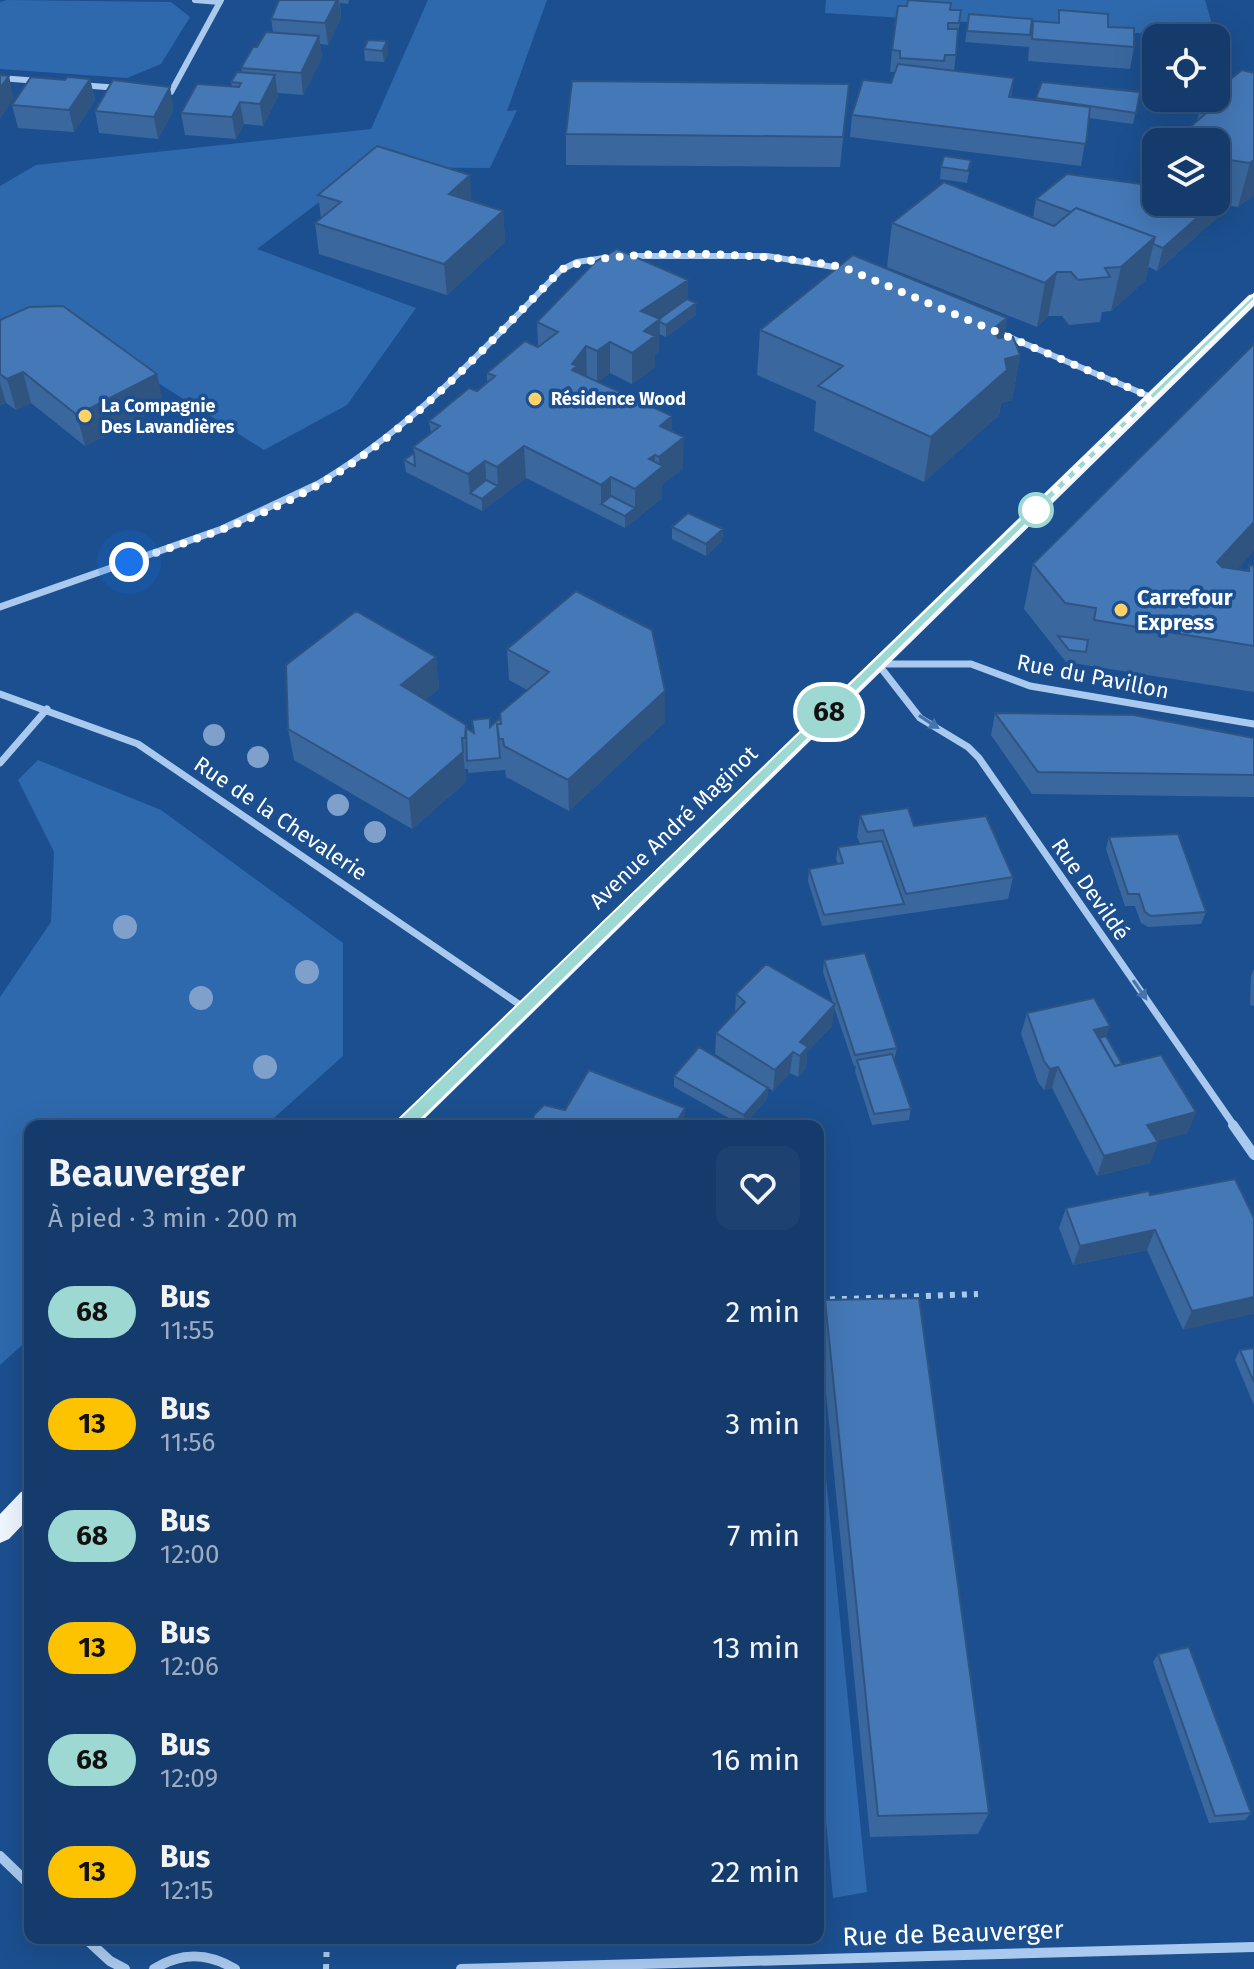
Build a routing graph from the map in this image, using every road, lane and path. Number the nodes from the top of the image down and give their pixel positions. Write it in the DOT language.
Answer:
graph roads {
  1 [pos="195,0"];
  2 [pos="221,1"];
  3 [pos="0,78"];
  4 [pos="47,82"];
  5 [pos="78,84"];
  6 [pos="124,88"];
  7 [pos="155,91"];
  8 [pos="859,274"];
  9 [pos="1254,298"];
  10 [pos="985,327"];
  11 [pos="1151,397"];
  12 [pos="0,607"];
  13 [pos="878,664"];
  14 [pos="0,694"];
  15 [pos="47,709"];
  16 [pos="1254,724"];
  17 [pos="0,763"];
  18 [pos="523,1007"];
  19 [pos="409,1120"];
  20 [pos="1254,1155"];
  21 [pos="978,1294"];
  22 [pos="824,1300"];
  23 [pos="24,1506"];
  24 [pos="0,1531"];
  25 [pos="0,1856"];
  26 [pos="24,1879"];
  27 [pos="92,1944"];
  28 [pos="327,1944"];
  29 [pos="1254,1947"];
  30 [pos="125,1969"];
  31 [pos="154,1969"];
  32 [pos="235,1969"];
  33 [pos="326,1969"];
  34 [pos="461,1969"];
  1 -- 2 [label="street"];
  2 -- 7 [label="street"];
  3 -- 4 [label="street"];
  5 -- 6 [label="street"];
  8 -- 12 [label="street"];
  9 -- 11 [label="main road, Avenue André Maginot"];
  10 -- 11 [label="street"];
  11 -- 13 [label="main road, Avenue André Maginot"];
  13 -- 16 [label="street, Rue du Pavillon"];
  13 -- 18 [label="main road, Avenue André Maginot"];
  13 -- 20 [label="street, Rue Devildé, one-way"];
  14 -- 15 [label="street, Rue de la Chevalerie"];
  15 -- 17 [label="street"];
  15 -- 18 [label="street, Rue de la Chevalerie"];
  18 -- 19 [label="main road, Avenue André Maginot"];
  21 -- 22 [label="path"];
  23 -- 24 [label="main road"];
  25 -- 26 [label="street"];
  27 -- 30 [label="street"];
  28 -- 33 [label="path"];
  29 -- 34 [label="street, Rue de Beauverger"];
  31 -- 32 [label="street"];
}
